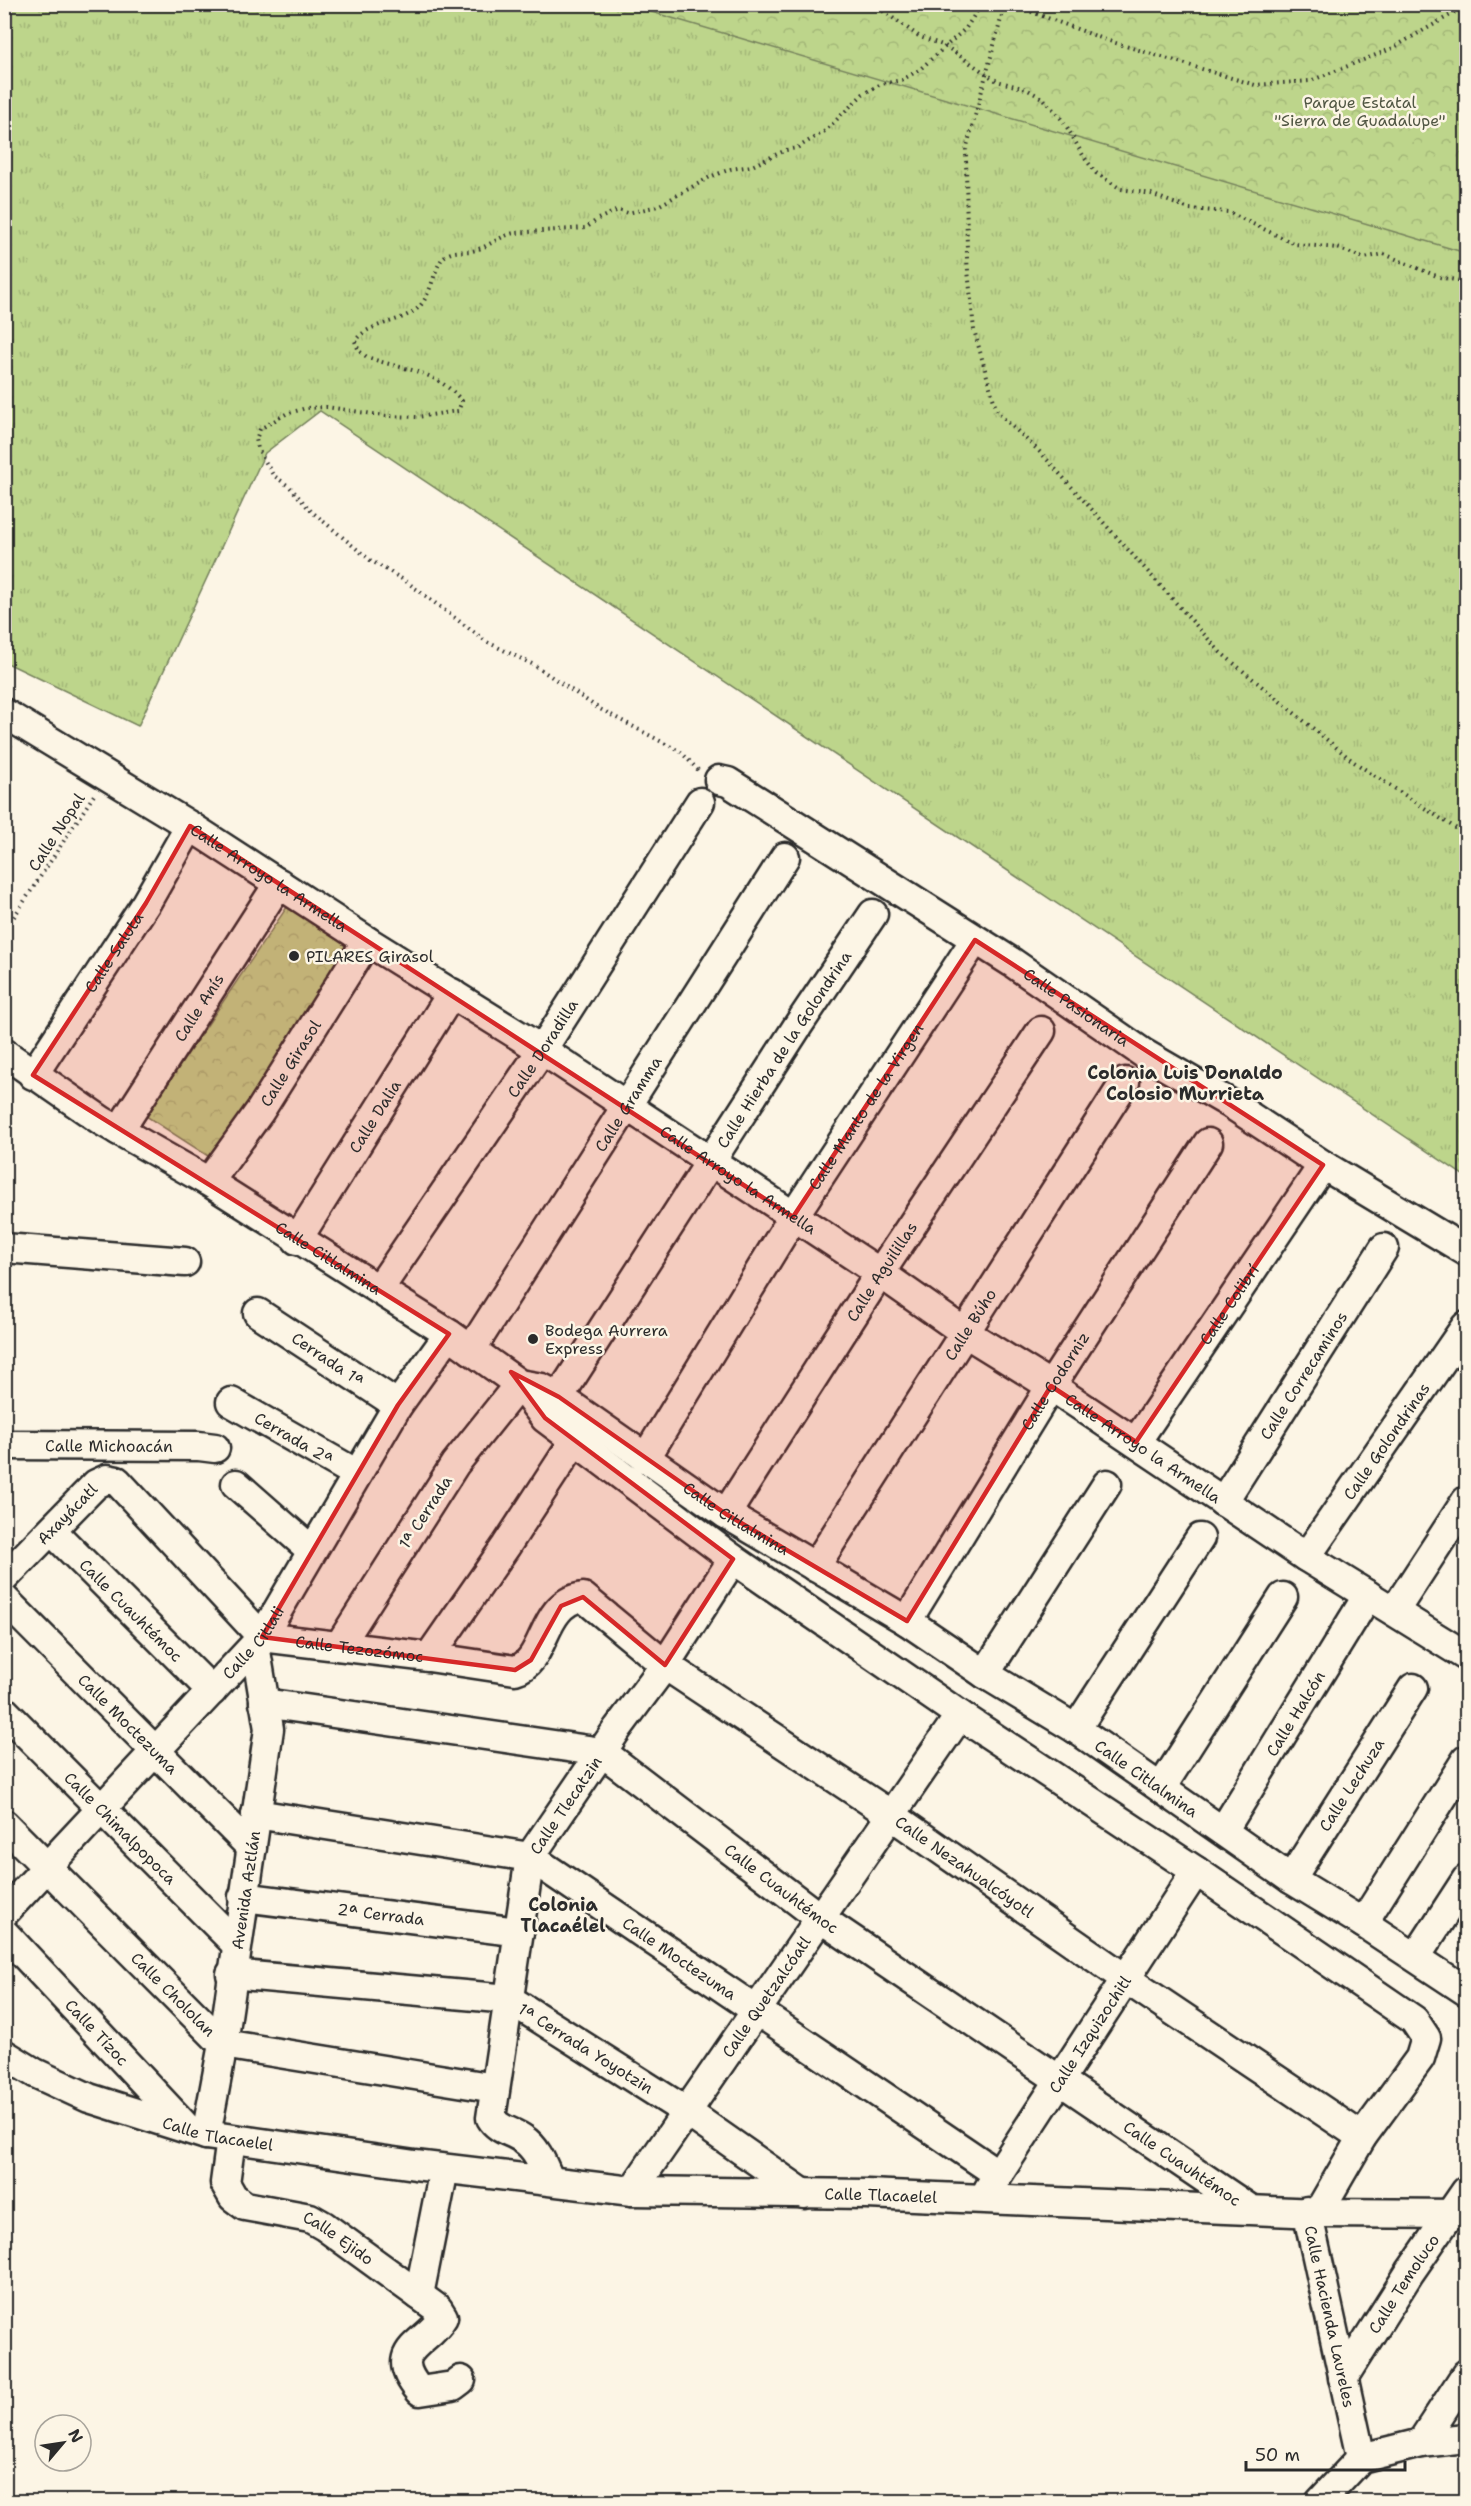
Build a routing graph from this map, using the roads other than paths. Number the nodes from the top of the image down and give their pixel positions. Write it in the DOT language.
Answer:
graph roads {
  1 [pos="4,713"];
  2 [pos="708,786"];
  3 [pos="190,826"];
  4 [pos="785,857"];
  5 [pos="279,883"];
  6 [pos="873,914"];
  7 [pos="975,940"];
  8 [pos="367,941"];
  9 [pos="453,993"];
  10 [pos="1041,1031"];
  11 [pos="542,1050"];
  12 [pos="4,1053"];
  13 [pos="33,1075"];
  14 [pos="4,1079"];
  15 [pos="1125,1082"];
  16 [pos="627,1106"];
  17 [pos="111,1126"];
  18 [pos="1208,1143"];
  19 [pos="711,1163"];
  20 [pos="1323,1165"];
  21 [pos="209,1182"];
  22 [pos="793,1218"];
  23 [pos="297,1240"];
  24 [pos="4,1248"];
  25 [pos="1384,1248"];
  26 [pos="1467,1251"];
  27 [pos="185,1262"];
  28 [pos="880,1273"];
  29 [pos="379,1289"];
  30 [pos="258,1313"];
  31 [pos="1467,1326"];
  32 [pos="964,1332"];
  33 [pos="460,1342"];
  34 [pos="519,1384"];
  35 [pos="1051,1386"];
  36 [pos="559,1397"];
  37 [pos="231,1402"];
  38 [pos="398,1405"];
  39 [pos="575,1440"];
  40 [pos="1136,1442"];
  41 [pos="4,1445"];
  42 [pos="214,1448"];
  43 [pos="645,1459"];
  44 [pos="357,1474"];
  45 [pos="236,1484"];
  46 [pos="1107,1484"];
  47 [pos="1467,1501"];
  48 [pos="1224,1502"];
  49 [pos="726,1514"];
  50 [pos="52,1531"];
  51 [pos="1200,1538"];
  52 [pos="311,1550"];
  53 [pos="1306,1557"];
  54 [pos="733,1559"];
  55 [pos="815,1567"];
  56 [pos="4,1578"];
  57 [pos="1368,1595"];
  58 [pos="1283,1596"];
  59 [pos="4,1599"];
  60 [pos="570,1599"];
  61 [pos="1395,1610"];
  62 [pos="907,1621"];
  63 [pos="259,1641"];
  64 [pos="339,1646"];
  65 [pos="1467,1656"];
  66 [pos="429,1657"];
  67 [pos="665,1665"];
  68 [pos="985,1674"];
  69 [pos="1413,1688"];
  70 [pos="212,1691"];
  71 [pos="264,1703"];
  72 [pos="4,1711"];
  73 [pos="960,1715"];
  74 [pos="1076,1729"];
  75 [pos="156,1751"];
  76 [pos="602,1752"];
  77 [pos="1467,1760"];
  78 [pos="1161,1788"];
  79 [pos="102,1809"];
  80 [pos="256,1814"];
  81 [pos="891,1815"];
  82 [pos="4,1824"];
  83 [pos="1223,1831"];
  84 [pos="252,1848"];
  85 [pos="530,1857"];
  86 [pos="47,1867"];
  87 [pos="1196,1870"];
  88 [pos="1291,1880"];
  89 [pos="1467,1880"];
  90 [pos="243,1897"];
  91 [pos="4,1912"];
  92 [pos="820,1918"];
  93 [pos="1363,1923"];
  94 [pos="519,1932"];
  95 [pos="4,1933"];
  96 [pos="236,1944"];
  97 [pos="1416,1957"];
  98 [pos="231,1974"];
  99 [pos="1126,1979"];
  100 [pos="1467,1991"];
  101 [pos="509,1999"];
  102 [pos="756,2010"];
  103 [pos="223,2044"];
  104 [pos="4,2054"];
  105 [pos="1059,2081"];
  106 [pos="495,2088"];
  107 [pos="687,2112"];
  108 [pos="209,2135"];
  109 [pos="1362,2137"];
  110 [pos="444,2169"];
  111 [pos="998,2174"];
  112 [pos="549,2179"];
  113 [pos="632,2191"];
  114 [pos="804,2194"];
  115 [pos="982,2199"];
  116 [pos="1462,2206"];
  117 [pos="1250,2209"];
  118 [pos="1312,2212"];
  119 [pos="419,2295"];
  120 [pos="1467,2374"];
  121 [pos="1343,2378"];
  122 [pos="461,2380"];
  123 [pos="1467,2438"];
  124 [pos="1422,2443"];
  125 [pos="1361,2458"];
  126 [pos="1320,2502"];
  1 -- 3 [label="street, Calle Arroyo la Armella"];
  2 -- 7 [label="street, Calle Pasionaria"];
  2 -- 11 [label="street, Calle Doradilla"];
  3 -- 5 [label="street, Calle Arroyo la Armella"];
  3 -- 13 [label="street, Calle Saluta"];
  4 -- 16 [label="street, Calle Gramma"];
  5 -- 8 [label="street, Calle Arroyo la Armella"];
  5 -- 17 [label="street, Calle Anís"];
  6 -- 19 [label="street, Calle Hierba de la Golondrina"];
  7 -- 20 [label="street, Calle Pasionaria"];
  7 -- 22 [label="street, Calle Manto de la Virgen"];
  8 -- 9 [label="street, Calle Arroyo la Armella"];
  8 -- 21 [label="street, Calle Girasol"];
  9 -- 11 [label="street, Calle Arroyo la Armella"];
  9 -- 23 [label="street, Calle Dalia"];
  10 -- 28 [label="street, Calle Aguilillas"];
  11 -- 16 [label="street, Calle Arroyo la Armella"];
  11 -- 29 [label="street, Calle Doradilla"];
  12 -- 13 [label="street, Calle Citlalmina"];
  13 -- 17 [label="street, Calle Citlalmina"];
  14 -- 17 [label="street"];
  15 -- 32 [label="street, Calle Búho"];
  16 -- 19 [label="street, Calle Arroyo la Armella"];
  16 -- 33 [label="street, Calle Gramma"];
  17 -- 21 [label="street, Calle Citlalmina"];
  18 -- 35 [label="street, Calle Codorniz"];
  19 -- 22 [label="street, Calle Arroyo la Armella"];
  19 -- 36 [label="street, Calle Hierba de la Golondrina"];
  20 -- 26 [label="street, Calle Pasionaria"];
  20 -- 40 [label="street, Calle Colibrí"];
  21 -- 23 [label="street, Calle Citlalmina"];
  22 -- 28 [label="street, Calle Arroyo la Armella"];
  22 -- 43 [label="street, Calle Manto de la Virgen"];
  23 -- 29 [label="street, Calle Citlalmina"];
  24 -- 27 [label="street"];
  25 -- 48 [label="street, Calle Correcaminos"];
  28 -- 32 [label="street, Calle Arroyo la Armella"];
  28 -- 49 [label="street, Calle Aguilillas"];
  29 -- 33 [label="street, Calle Citlalmina"];
  30 -- 38 [label="street, Cerrada 1ª"];
  31 -- 53 [label="street, Calle Golondrinas"];
  32 -- 35 [label="street, Calle Arroyo la Armella"];
  32 -- 55 [label="street, Calle Búho"];
  33 -- 34 [label="street, Calle Citlalmina"];
  33 -- 38 [label="street, Calle Citlali"];
  34 -- 36 [label="street, Calle Citlalmina"];
  34 -- 39 [label="street"];
  34 -- 64 [label="street, 1ª Cerrada"];
  35 -- 40 [label="street, Calle Arroyo la Armella"];
  35 -- 62 [label="street, Calle Codorniz"];
  36 -- 43 [label="street, Calle Citlalmina"];
  37 -- 44 [label="street, Cerrada 2ª"];
  38 -- 44 [label="street, Calle Citlali"];
  39 -- 54 [label="street"];
  39 -- 66 [label="street"];
  40 -- 48 [label="street, Calle Arroyo la Armella"];
  41 -- 42 [label="street, Calle Michoacán"];
  43 -- 49 [label="street, Calle Citlalmina"];
  44 -- 52 [label="street, Calle Citlali"];
  45 -- 52 [label="street"];
  46 -- 68 [label="street"];
  47 -- 61 [label="street"];
  48 -- 53 [label="street, Calle Arroyo la Armella"];
  49 -- 55 [label="street, Calle Citlalmina"];
  50 -- 56 [label="street, Axayácatl"];
  50 -- 63 [label="street, Axayácatl"];
  50 -- 70 [label="street, Calle Cuauhtémoc"];
  51 -- 74 [label="street"];
  52 -- 63 [label="street, Calle Citlali"];
  53 -- 57 [label="street, Calle Arroyo la Armella"];
  54 -- 67 [label="street, Calle Tlecatzin"];
  54 -- 73 [label="street"];
  55 -- 62 [label="street, Calle Citlalmina"];
  57 -- 61 [label="street, Calle Arroyo la Armella"];
  57 -- 83 [label="street, Calle Halcón"];
  58 -- 78 [label="street"];
  59 -- 75 [label="street, Calle Moctezuma"];
  60 -- 66 [label="street, Calle Tezozómoc"];
  60 -- 67 [label="street, Calle Nezahualcóyotl"];
  61 -- 65 [label="street, Calle Arroyo la Armella"];
  62 -- 68 [label="street, Calle Citlalmina"];
  63 -- 64 [label="street, Calle Tezozómoc"];
  63 -- 70 [label="street, Calle Citlali"];
  63 -- 71 [label="street, Avenida Aztlán"];
  64 -- 66 [label="street, Calle Tezozómoc"];
  67 -- 76 [label="street, Calle Tlecatzin"];
  67 -- 81 [label="street, Calle Nezahualcóyotl"];
  68 -- 74 [label="street, Calle Citlalmina"];
  69 -- 88 [label="street, Calle Lechuza"];
  70 -- 75 [label="street, Calle Citlali"];
  71 -- 76 [label="street, Calle Cuauhtémoc"];
  71 -- 80 [label="street, Avenida Aztlán"];
  72 -- 79 [label="street, Calle Chimalpopoca"];
  73 -- 81 [label="street, Calle Quetzalcóatl"];
  73 -- 87 [label="street"];
  74 -- 78 [label="street, Calle Citlalmina"];
  75 -- 79 [label="street, Calle Citlali"];
  75 -- 84 [label="street, Calle Moctezuma"];
  76 -- 85 [label="street, Calle Tlecatzin"];
  76 -- 92 [label="street, Calle Cuauhtémoc"];
  77 -- 93 [label="street"];
  78 -- 83 [label="street, Calle Citlalmina"];
  79 -- 86 [label="street, Calle Citlali"];
  79 -- 96 [label="street, Calle Chimalpopoca"];
  80 -- 84 [label="street, Avenida Aztlán"];
  80 -- 85 [label="street, Calle Moctezuma"];
  81 -- 92 [label="street, Calle Quetzalcóatl"];
  81 -- 99 [label="street, Calle Nezahualcóyotl"];
  82 -- 86 [label="street, Calle Chololan"];
  83 -- 88 [label="street, Calle Citlalmina"];
  84 -- 90 [label="street, Avenida Aztlán"];
  85 -- 94 [label="street, Calle Tlecatzin"];
  85 -- 102 [label="street, Calle Moctezuma"];
  86 -- 91 [label="street, Calle Citlali"];
  86 -- 103 [label="street, Calle Chololan"];
  87 -- 99 [label="street, Calle Izquizochitl"];
  87 -- 109 [label="street, Calle Hacienda Laureles"];
  88 -- 93 [label="street, Calle Citlalmina"];
  89 -- 97 [label="street"];
  90 -- 94 [label="street, 2ª Cerrada"];
  90 -- 96 [label="street, Avenida Aztlán"];
  92 -- 102 [label="street, Calle Quetzalcóatl"];
  92 -- 105 [label="street, Calle Cuauhtémoc"];
  93 -- 97 [label="street, Calle Citlalmina"];
  94 -- 101 [label="street, Calle Tlecatzin"];
  95 -- 108 [label="street, Calle Tízoc"];
  96 -- 98 [label="street, Avenida Aztlán"];
  97 -- 100 [label="street, Calle Citlalmina"];
  98 -- 101 [label="street, 1ª Cerrada Yoyotzin"];
  98 -- 103 [label="street, Avenida Aztlán"];
  99 -- 105 [label="street, Calle Izquizochitl"];
  99 -- 109 [label="street, Calle Nezahualcóyotl"];
  101 -- 106 [label="street, Calle Tlecatzin"];
  101 -- 107 [label="street, 1ª Cerrada Yoyotzin"];
  102 -- 107 [label="street, Calle Quetzalcóatl"];
  102 -- 111 [label="street, Calle Moctezuma"];
  103 -- 106 [label="street, Calle Chololan"];
  103 -- 108 [label="street, Avenida Aztlán"];
  104 -- 108 [label="street, Calle Tlacaelel"];
  105 -- 111 [label="street, Calle Izquizochitl"];
  105 -- 117 [label="street, Calle Cuauhtémoc"];
  106 -- 112 [label="street, Calle Tlecatzin"];
  107 -- 113 [label="street, Calle Quetzalcóatl"];
  107 -- 114 [label="street, 1ª Cerrada Yoyotzin"];
  108 -- 110 [label="street, Calle Tlacaelel"];
  108 -- 119 [label="street, Calle Ejido"];
  109 -- 118 [label="street, Calle Hacienda Laureles"];
  110 -- 112 [label="street, Calle Tlacaelel"];
  110 -- 119 [label="street"];
  111 -- 115 [label="street, Calle Izquizochitl"];
  112 -- 113 [label="street, Calle Tlacaelel"];
  113 -- 114 [label="street, Calle Tlacaelel"];
  114 -- 115 [label="street, Calle Tlacaelel"];
  115 -- 117 [label="street, Calle Tlacaelel"];
  116 -- 118 [label="street, Calle Tlacaelel"];
  116 -- 121 [label="street, Calle Temoluco"];
  117 -- 118 [label="street, Calle Tlacaelel"];
  118 -- 121 [label="street, Calle Hacienda Laureles"];
  119 -- 122 [label="street, Calle Ejido"];
  120 -- 124 [label="street"];
  121 -- 125 [label="street, Calle Hacienda Laureles"];
  123 -- 124 [label="street"];
  124 -- 125 [label="street"];
  125 -- 126 [label="street"];
}
